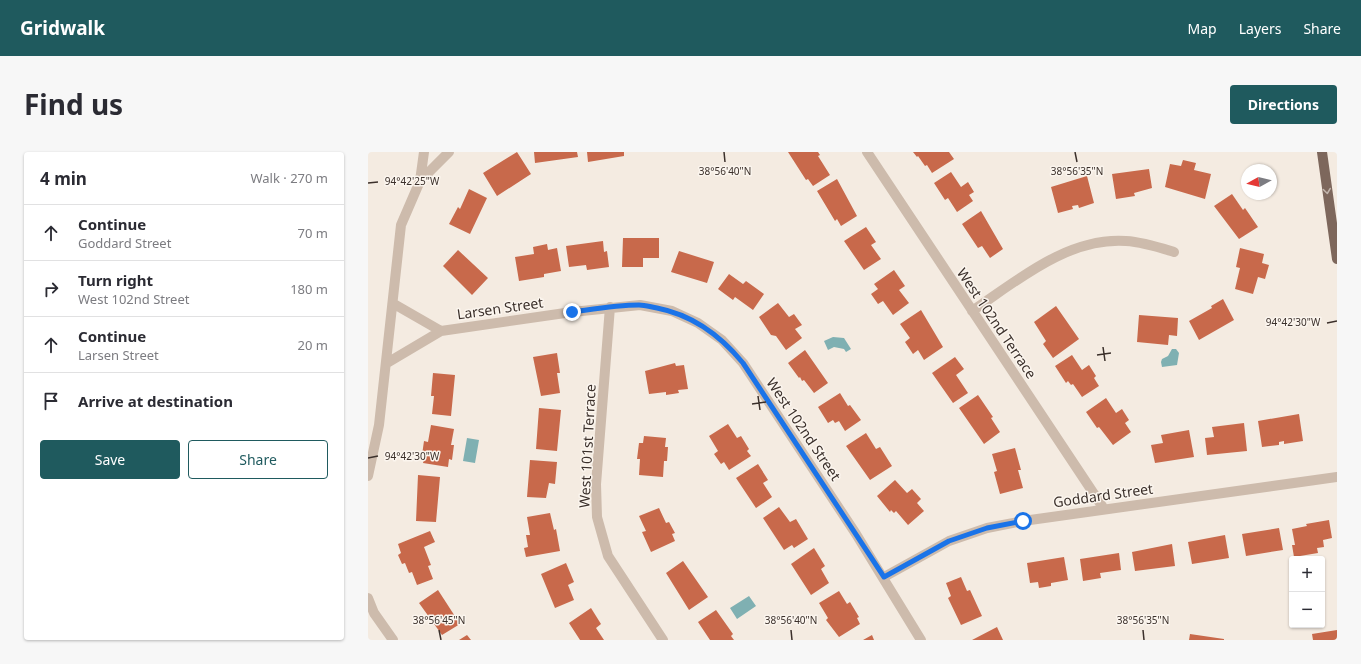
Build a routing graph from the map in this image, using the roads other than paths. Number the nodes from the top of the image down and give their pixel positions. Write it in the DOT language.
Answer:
graph roads {
  1 [pos="424,152"];
  2 [pos="449,152"];
  3 [pos="867,152"];
  4 [pos="1322,152"];
  5 [pos="420,180"];
  6 [pos="1174,252"];
  7 [pos="1337,259"];
  8 [pos="394,304"];
  9 [pos="610,307"];
  10 [pos="972,311"];
  11 [pos="441,331"];
  12 [pos="387,362"];
  13 [pos="368,476"];
  14 [pos="1337,477"];
  15 [pos="1104,509"];
  16 [pos="884,577"];
  17 [pos="368,598"];
  18 [pos="371,612"];
  19 [pos="392,640"];
  20 [pos="663,640"];
  21 [pos="921,640"];
  1 -- 5 [label="street"];
  2 -- 5 [label="street"];
  3 -- 10 [label="street, West 102nd Terrace"];
  4 -- 7 [label="main road, one-way"];
  5 -- 8 [label="street"];
  6 -- 10 [label="street"];
  8 -- 11 [label="street, Larsen Street"];
  8 -- 12 [label="street"];
  9 -- 11 [label="street, Larsen Street"];
  9 -- 16 [label="street, West 102nd Street"];
  9 -- 20 [label="street, West 101st Terrace"];
  10 -- 15 [label="street, West 102nd Terrace"];
  11 -- 12 [label="street, Larsen Street"];
  12 -- 13 [label="street"];
  14 -- 15 [label="street, Goddard Street"];
  15 -- 16 [label="street, Goddard Street"];
  16 -- 21 [label="street, West 102nd Street"];
  17 -- 18 [label="street"];
  18 -- 19 [label="street"];
}
